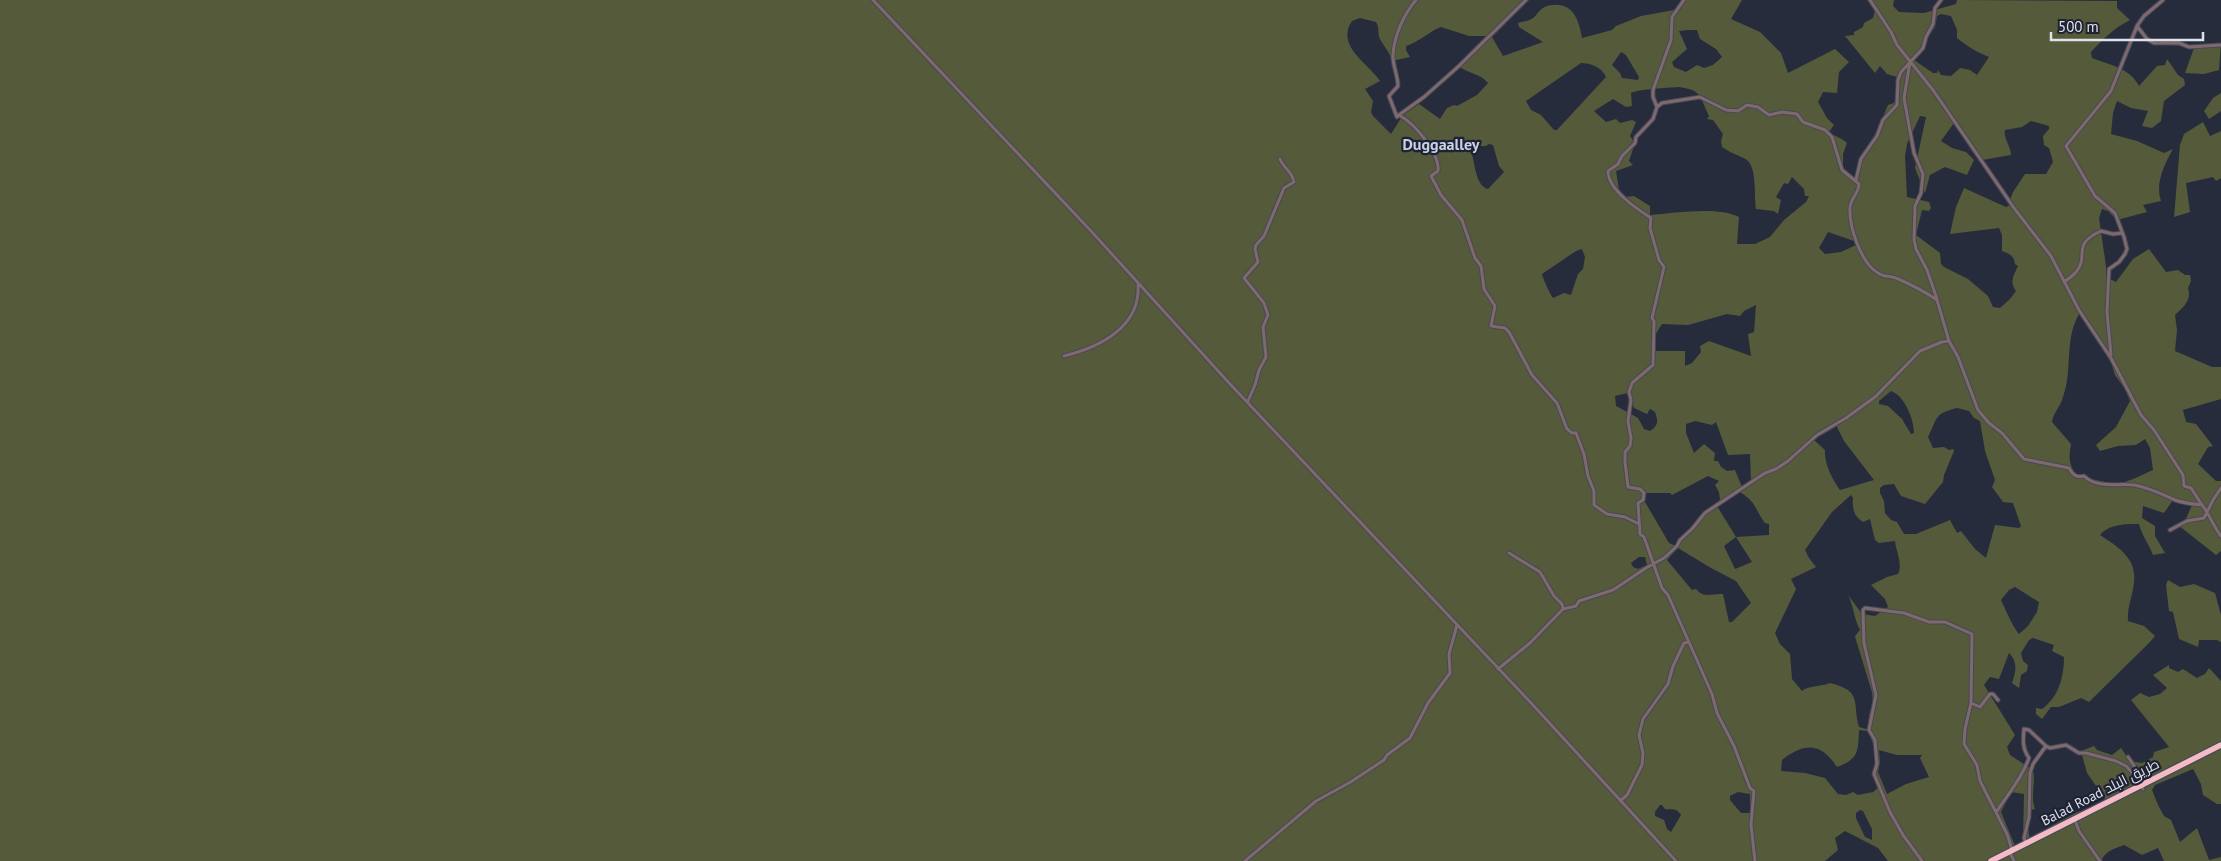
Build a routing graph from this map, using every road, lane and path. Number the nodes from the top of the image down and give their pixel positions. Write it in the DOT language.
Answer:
graph roads {
  1 [pos="873,0"];
  2 [pos="1416,0"];
  3 [pos="1526,0"];
  4 [pos="1684,0"];
  5 [pos="1870,0"];
  6 [pos="1941,0"];
  7 [pos="2163,0"];
  8 [pos="2137,26"];
  9 [pos="2221,45"];
  10 [pos="1910,62"];
  11 [pos="1657,108"];
  12 [pos="1399,115"];
  13 [pos="1280,159"];
  14 [pos="1856,180"];
  15 [pos="2122,232"];
  16 [pos="1138,283"];
  17 [pos="2064,283"];
  18 [pos="1937,300"];
  19 [pos="1949,341"];
  20 [pos="1064,356"];
  21 [pos="2111,358"];
  22 [pos="1248,401"];
  23 [pos="2221,488"];
  24 [pos="2202,505"];
  25 [pos="2208,513"];
  26 [pos="1639,524"];
  27 [pos="2170,530"];
  28 [pos="2221,536"];
  29 [pos="1509,553"];
  30 [pos="1653,564"];
  31 [pos="1563,609"];
  32 [pos="1457,625"];
  33 [pos="1689,642"];
  34 [pos="1498,669"];
  35 [pos="1998,700"];
  36 [pos="1971,703"];
  37 [pos="2046,746"];
  38 [pos="2221,747"];
  39 [pos="2128,757"];
  40 [pos="2142,785"];
  41 [pos="1620,801"];
  42 [pos="1997,812"];
  43 [pos="2076,823"];
  44 [pos="2026,844"];
  45 [pos="2012,856"];
  46 [pos="1245,861"];
  47 [pos="1676,861"];
  48 [pos="1755,861"];
  49 [pos="1922,861"];
  50 [pos="1990,861"];
  51 [pos="1999,861"];
  52 [pos="2100,861"];
  1 -- 16 [label="street"];
  2 -- 12 [label="street"];
  3 -- 12 [label="street"];
  4 -- 11 [label="street"];
  5 -- 10 [label="street"];
  6 -- 10 [label="street"];
  7 -- 8 [label="street"];
  8 -- 9 [label="street"];
  8 -- 15 [label="street"];
  10 -- 14 [label="street"];
  10 -- 17 [label="street"];
  10 -- 18 [label="street"];
  11 -- 14 [label="street"];
  11 -- 26 [label="street"];
  12 -- 26 [label="street"];
  13 -- 22 [label="street"];
  14 -- 18 [label="street"];
  15 -- 17 [label="street"];
  15 -- 21 [label="street"];
  16 -- 20 [label="street"];
  16 -- 32 [label="street"];
  17 -- 21 [label="street"];
  18 -- 19 [label="street"];
  19 -- 24 [label="street"];
  19 -- 30 [label="street"];
  21 -- 24 [label="street"];
  23 -- 25 [label="street"];
  24 -- 25 [label="street"];
  25 -- 27 [label="street"];
  25 -- 28 [label="street"];
  26 -- 30 [label="street"];
  29 -- 31 [label="street"];
  30 -- 31 [label="street"];
  30 -- 33 [label="street"];
  31 -- 34 [label="street"];
  32 -- 34 [label="street"];
  32 -- 46 [label="street"];
  33 -- 41 [label="street"];
  33 -- 48 [label="street"];
  34 -- 41 [label="street"];
  35 -- 36 [label="street"];
  36 -- 42 [label="street"];
  36 -- 49 [label="street"];
  37 -- 40 [label="street"];
  37 -- 42 [label="street"];
  37 -- 44 [label="street"];
  38 -- 40 [label="highway, Balad Road طريق البلد"];
  39 -- 40 [label="street"];
  40 -- 43 [label="highway, Balad Road طريق البلد"];
  40 -- 44 [label="highway, Balad Road طريق البلد"];
  41 -- 47 [label="street"];
  42 -- 45 [label="street"];
  43 -- 45 [label="highway, Balad Road طريق البلد"];
  43 -- 52 [label="street"];
  44 -- 45 [label="highway, Balad Road طريق البلد"];
  45 -- 50 [label="highway, Balad Road طريق البلد"];
  45 -- 51 [label="highway, Balad Road طريق البلد"];
}
